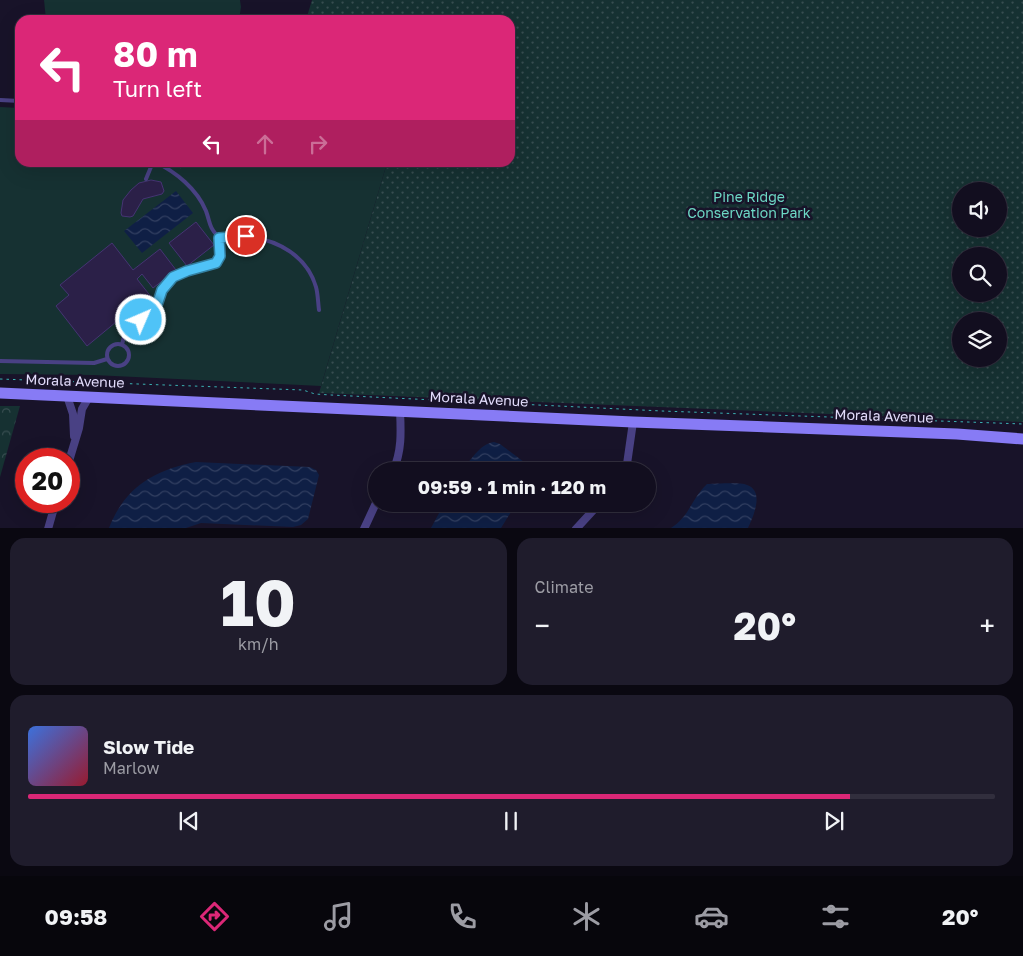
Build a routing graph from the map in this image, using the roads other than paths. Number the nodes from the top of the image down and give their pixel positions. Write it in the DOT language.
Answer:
graph roads {
  1 [pos="0,100"];
  2 [pos="15,101"];
  3 [pos="152,167"];
  4 [pos="164,167"];
  5 [pos="146,179"];
  6 [pos="219,238"];
  7 [pos="319,310"];
  8 [pos="122,345"];
  9 [pos="107,359"];
  10 [pos="0,361"];
  11 [pos="0,393"];
  12 [pos="66,396"];
  13 [pos="89,397"];
  14 [pos="400,410"];
  15 [pos="633,422"];
  16 [pos="1023,431"];
  17 [pos="957,434"];
  18 [pos="1023,439"];
  19 [pos="74,443"];
  20 [pos="73,448"];
  21 [pos="396,462"];
  22 [pos="627,462"];
  23 [pos="372,512"];
  24 [pos="592,512"];
  25 [pos="52,513"];
  26 [pos="48,528"];
  27 [pos="364,528"];
  28 [pos="576,528"];
  1 -- 2 [label="lane"];
  3 -- 5 [label="lane"];
  4 -- 6 [label="lane"];
  6 -- 7 [label="lane"];
  6 -- 8 [label="lane"];
  8 -- 9 [label="lane"];
  8 -- 9 [label="lane"];
  9 -- 10 [label="lane"];
  11 -- 12 [label="street, Morala Avenue"];
  12 -- 13 [label="street, Morala Avenue"];
  12 -- 19 [label="street"];
  13 -- 14 [label="street, Morala Avenue"];
  13 -- 19 [label="street"];
  14 -- 15 [label="street, Morala Avenue"];
  14 -- 21 [label="street"];
  15 -- 17 [label="street, Morala Avenue"];
  15 -- 22 [label="street"];
  16 -- 17 [label="street, Morala Avenue"];
  17 -- 18 [label="street, Morala Avenue"];
  19 -- 20 [label="street"];
  23 -- 27 [label="street"];
  24 -- 28 [label="street"];
  25 -- 26 [label="street"];
}
